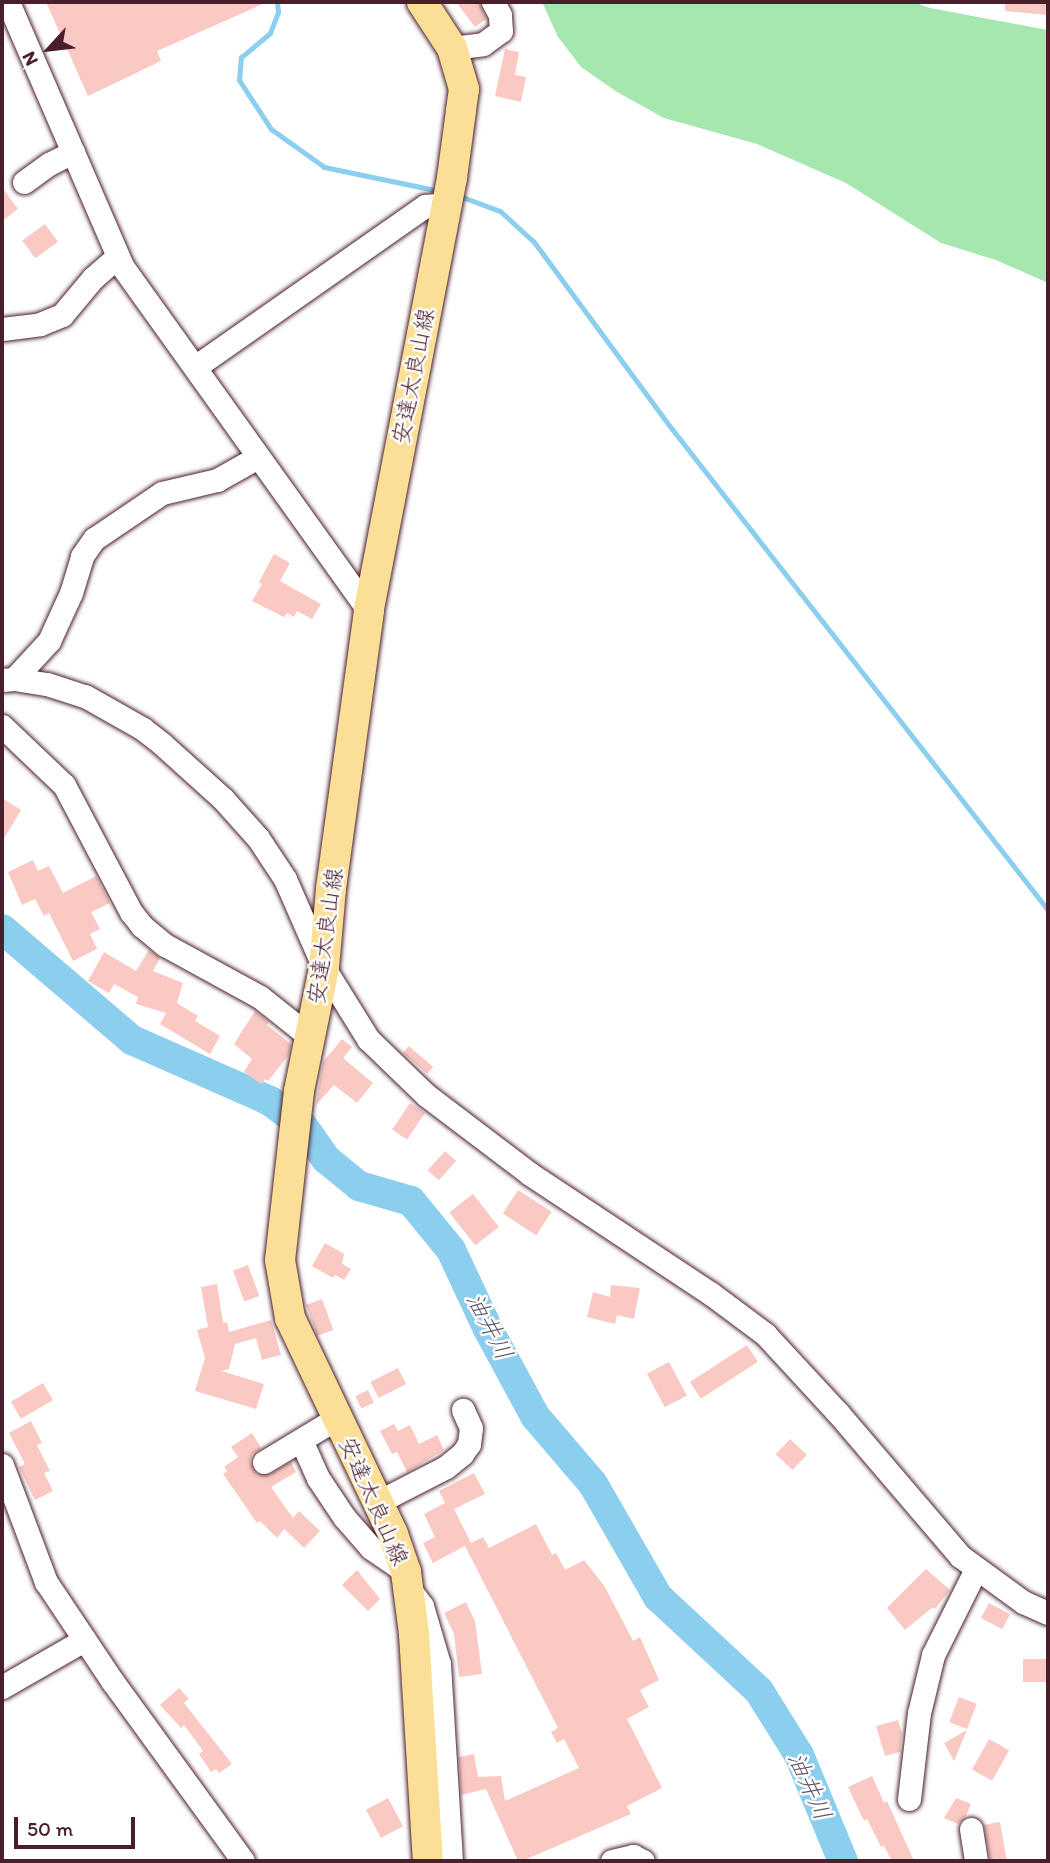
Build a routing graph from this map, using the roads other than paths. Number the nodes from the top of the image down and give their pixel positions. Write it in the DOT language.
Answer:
graph roads {
  1 [pos="8,2"];
  2 [pos="422,2"];
  3 [pos="493,2"];
  4 [pos="452,48"];
  5 [pos="73,152"];
  6 [pos="24,182"];
  7 [pos="448,196"];
  8 [pos="117,257"];
  9 [pos="2,329"];
  10 [pos="195,367"];
  11 [pos="258,457"];
  12 [pos="369,611"];
  13 [pos="8,680"];
  14 [pos="2,726"];
  15 [pos="324,968"];
  16 [pos="309,1036"];
  17 [pos="464,1410"];
  18 [pos="337,1418"];
  19 [pos="301,1440"];
  20 [pos="264,1462"];
  21 [pos="3,1473"];
  22 [pos="378,1502"];
  23 [pos="976,1569"];
  24 [pos="408,1582"];
  25 [pos="1048,1613"];
  26 [pos="84,1640"];
  27 [pos="2,1687"];
  28 [pos="909,1799"];
  29 [pos="971,1829"];
  30 [pos="243,1861"];
  31 [pos="428,1861"];
  32 [pos="451,1861"];
  33 [pos="612,1861"];
  34 [pos="643,1861"];
  35 [pos="976,1861"];
  1 -- 5 [label="street"];
  2 -- 4 [label="main road, 安達太良山線"];
  3 -- 4 [label="street"];
  4 -- 7 [label="main road, 安達太良山線"];
  5 -- 6 [label="street"];
  5 -- 8 [label="street"];
  7 -- 10 [label="street"];
  7 -- 12 [label="main road, 安達太良山線"];
  8 -- 9 [label="street"];
  8 -- 10 [label="street"];
  10 -- 11 [label="street"];
  11 -- 12 [label="street"];
  11 -- 13 [label="street"];
  12 -- 15 [label="main road, 安達太良山線"];
  13 -- 15 [label="street"];
  14 -- 16 [label="street"];
  15 -- 16 [label="main road, 安達太良山線"];
  15 -- 23 [label="street"];
  16 -- 18 [label="main road, 安達太良山線"];
  17 -- 22 [label="street"];
  18 -- 19 [label="street"];
  18 -- 22 [label="main road, 安達太良山線"];
  19 -- 20 [label="street"];
  19 -- 24 [label="street"];
  21 -- 26 [label="street"];
  22 -- 24 [label="main road, 安達太良山線"];
  23 -- 25 [label="street"];
  23 -- 28 [label="street"];
  24 -- 31 [label="main road, 安達太良山線"];
  24 -- 32 [label="street"];
  26 -- 27 [label="street"];
  26 -- 30 [label="street"];
  29 -- 35 [label="street"];
  33 -- 34 [label="street"];
}
